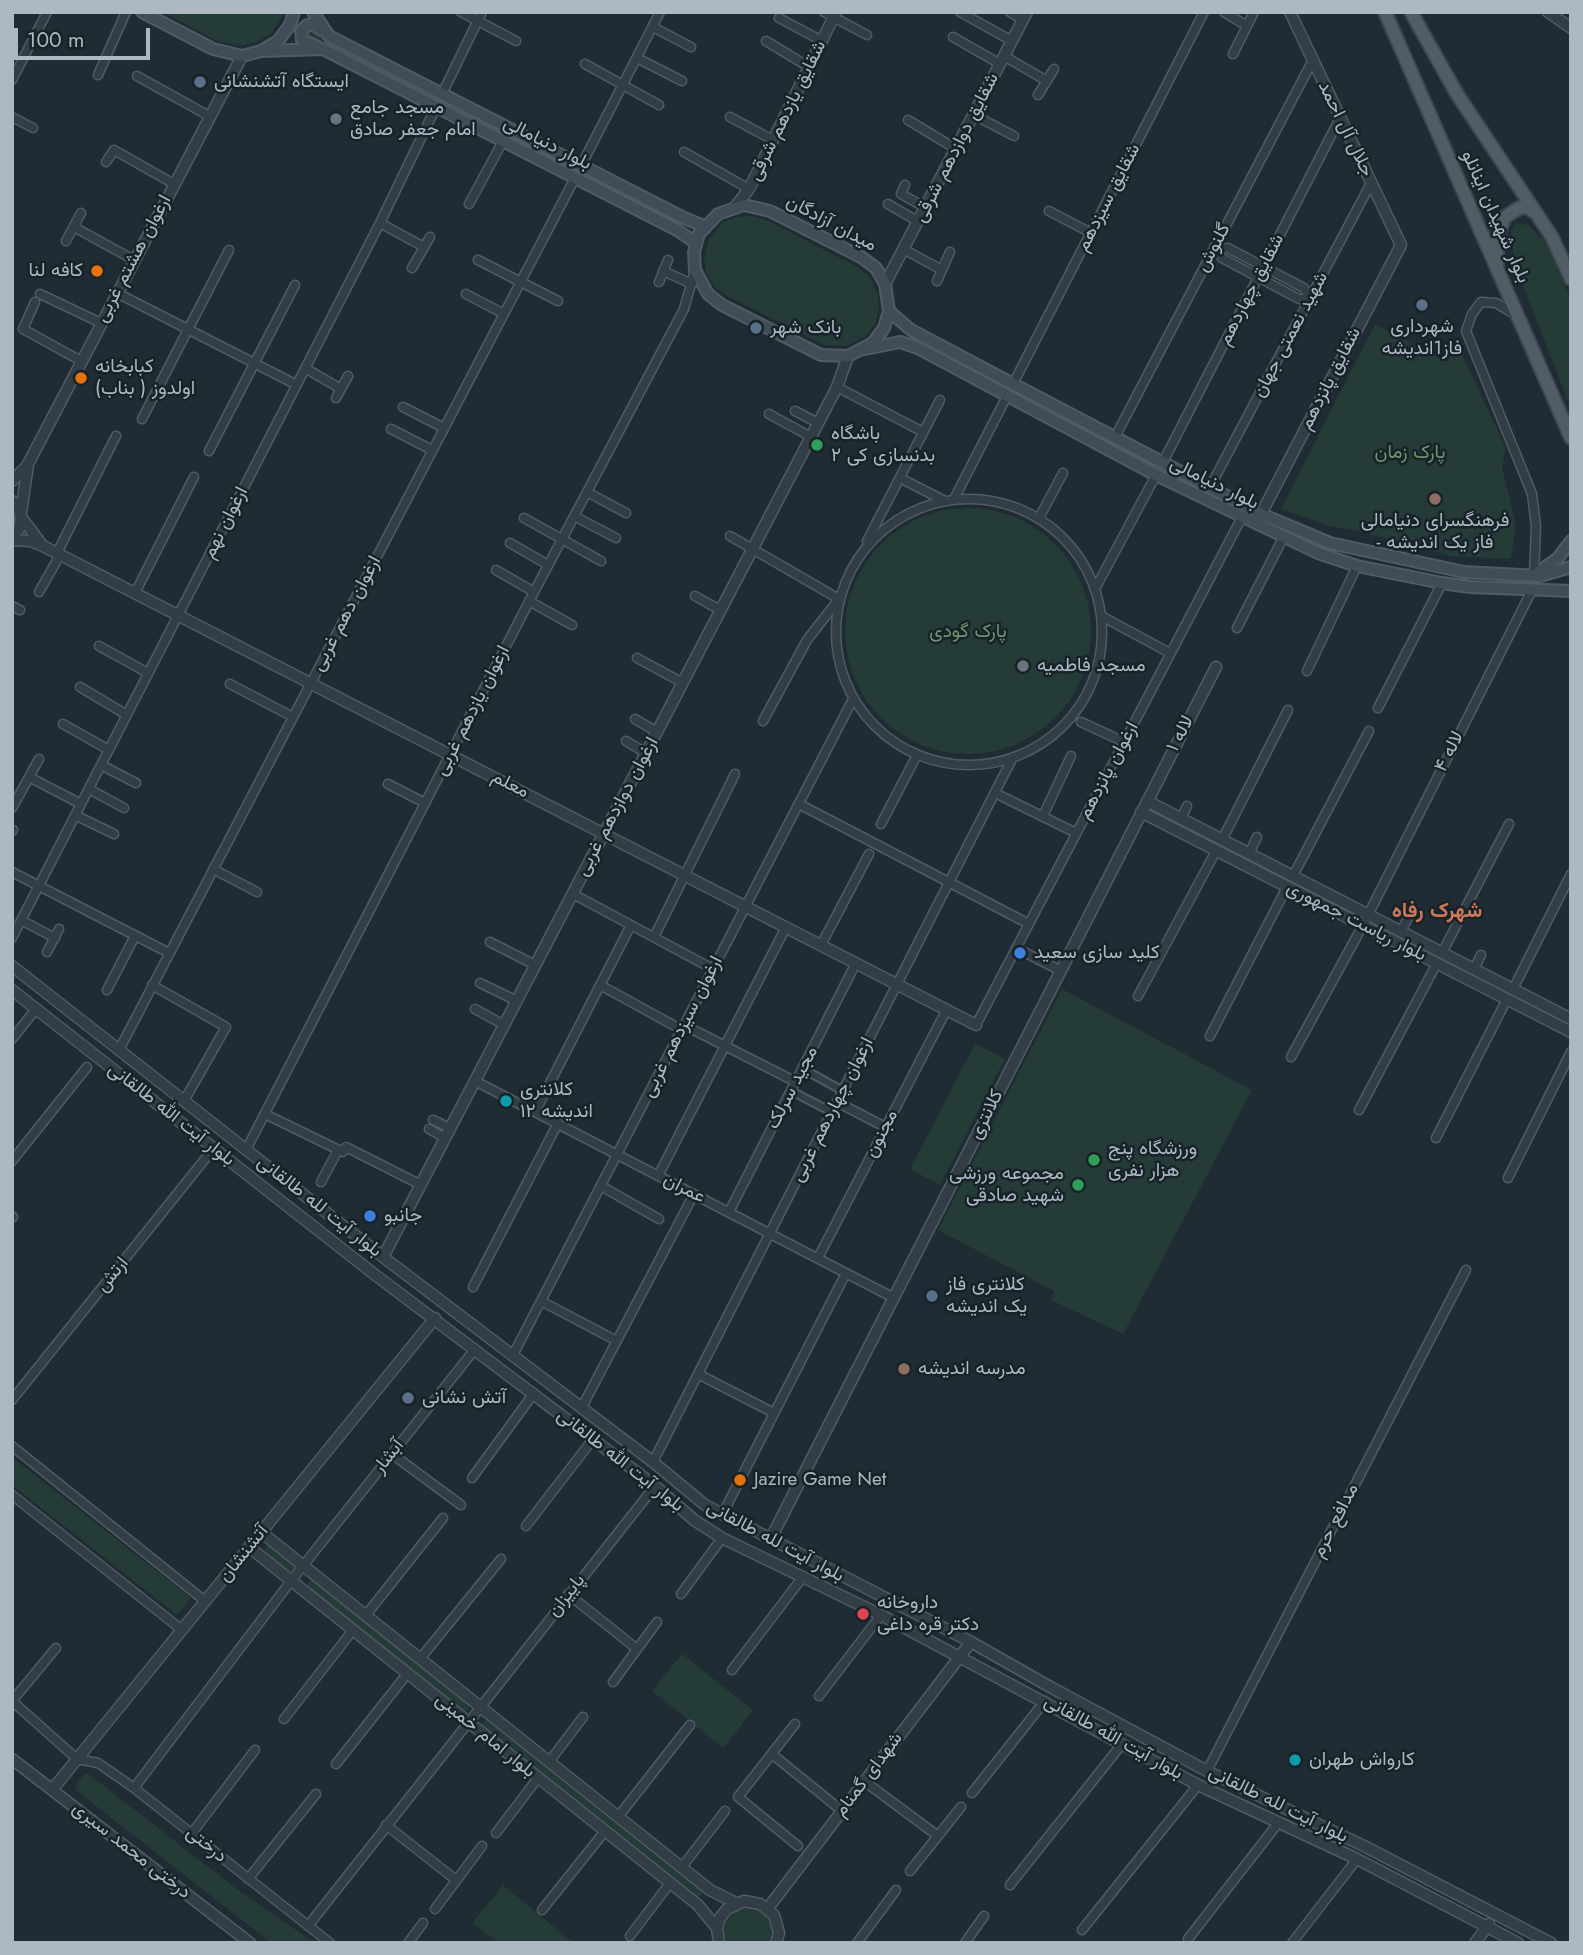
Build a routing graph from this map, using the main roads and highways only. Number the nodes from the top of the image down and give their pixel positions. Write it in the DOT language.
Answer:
graph roads {
  1 [pos="142,12"];
  2 [pos="294,12"];
  3 [pos="313,12"];
  4 [pos="1385,12"];
  5 [pos="1411,12"];
  6 [pos="329,36"];
  7 [pos="323,49"];
  8 [pos="261,51"];
  9 [pos="704,226"];
  10 [pos="1552,237"];
  11 [pos="696,243"];
  12 [pos="1497,271"];
  13 [pos="1571,279"];
  14 [pos="889,311"];
  15 [pos="865,349"];
  16 [pos="1571,438"];
  17 [pos="1571,541"];
  18 [pos="1571,567"];
  19 [pos="1534,576"];
  20 [pos="1571,591"];
  1 -- 8 [label="main road"];
  2 -- 8 [label="main road"];
  3 -- 6 [label="main road, بلوار دنیامالی"];
  4 -- 12 [label="main road, بلوار شهیدان اینانلو"];
  5 -- 10 [label="main road, بلوار شهیدان اینانلو"];
  6 -- 7 [label="main road"];
  6 -- 9 [label="main road, بلوار دنیامالی"];
  7 -- 8 [label="main road, بلوار دنیامالی"];
  7 -- 11 [label="main road, بلوار دنیامالی"];
  9 -- 11 [label="main road"];
  9 -- 14 [label="main road, میدان آزادگان"];
  10 -- 12 [label="main road"];
  10 -- 13 [label="main road, بلوار شهیدان اینانلو"];
  11 -- 15 [label="main road"];
  12 -- 16 [label="main road, بلوار شهیدان اینانلو"];
  14 -- 15 [label="main road"];
  14 -- 19 [label="main road, بلوار دنیامالی"];
  15 -- 20 [label="main road, بلوار دنیامالی"];
  17 -- 19 [label="main road"];
  18 -- 19 [label="main road, بلوار دنیامالی"];
}
